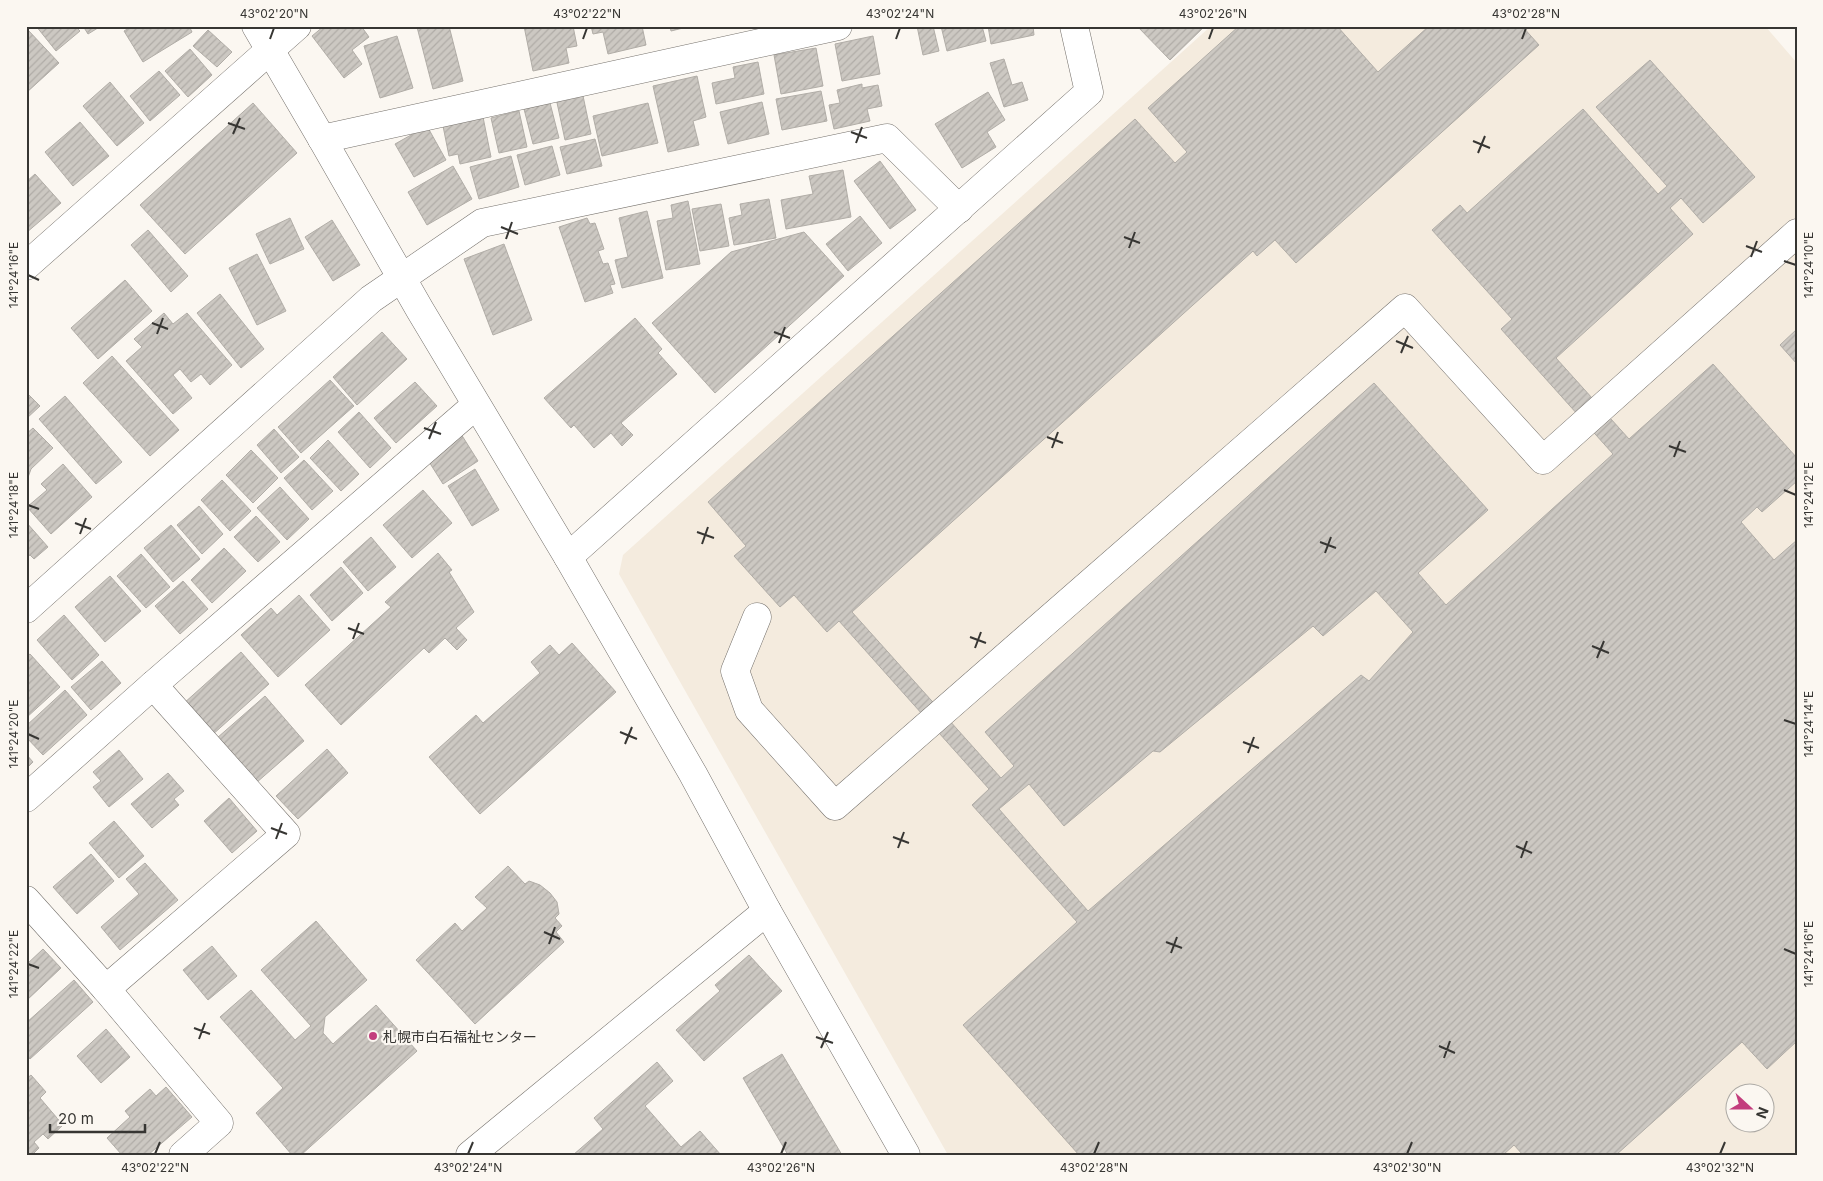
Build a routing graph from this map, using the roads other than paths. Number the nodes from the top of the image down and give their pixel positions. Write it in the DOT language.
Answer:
graph roads {
  1 [pos="256,26"];
  2 [pos="296,26"];
  3 [pos="838,26"];
  4 [pos="1074,26"];
  5 [pos="270,50"];
  6 [pos="322,139"];
  7 [pos="959,209"];
  8 [pos="1797,233"];
  9 [pos="26,266"];
  10 [pos="401,277"];
  11 [pos="476,405"];
  12 [pos="568,557"];
  13 [pos="26,609"];
  14 [pos="757,617"];
  15 [pos="153,685"];
  16 [pos="26,798"];
  17 [pos="26,900"];
  18 [pos="767,911"];
  19 [pos="106,989"];
  20 [pos="183,1155"];
  21 [pos="470,1155"];
  22 [pos="906,1155"];
  1 -- 5 [label="street"];
  2 -- 5 [label="street"];
  3 -- 6 [label="street"];
  4 -- 7 [label="street"];
  5 -- 6 [label="street"];
  5 -- 9 [label="street"];
  6 -- 10 [label="street"];
  7 -- 10 [label="street"];
  7 -- 12 [label="street"];
  8 -- 14 [label="street"];
  10 -- 11 [label="street"];
  10 -- 13 [label="street"];
  11 -- 12 [label="street"];
  11 -- 15 [label="street"];
  12 -- 18 [label="street"];
  15 -- 16 [label="street"];
  15 -- 19 [label="street"];
  17 -- 19 [label="street"];
  18 -- 21 [label="street"];
  18 -- 22 [label="street"];
  19 -- 20 [label="street"];
}
